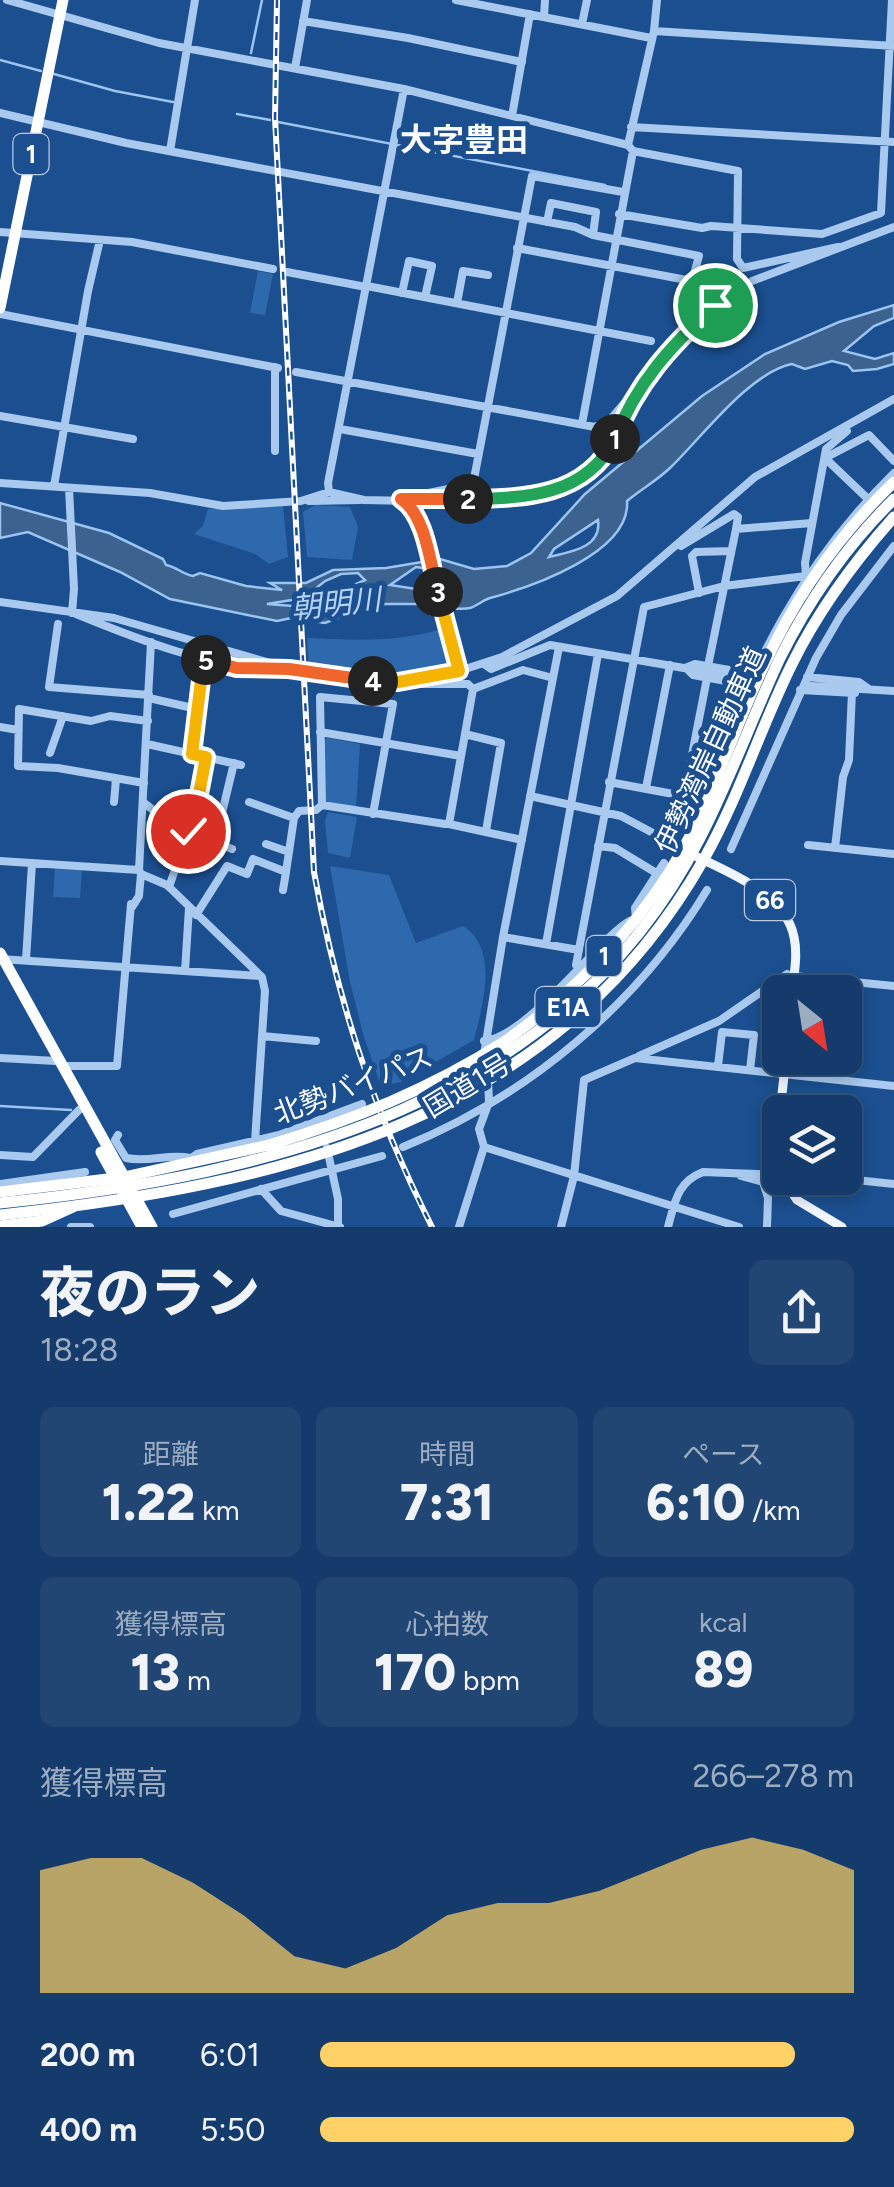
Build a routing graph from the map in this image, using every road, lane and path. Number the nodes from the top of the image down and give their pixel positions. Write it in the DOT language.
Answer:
graph roads {
  1 [pos="8,0"];
  2 [pos="63,0"];
  3 [pos="195,0"];
  4 [pos="307,0"];
  5 [pos="456,0"];
  6 [pos="546,0"];
  7 [pos="587,0"];
  8 [pos="656,0"];
  9 [pos="892,0"];
  10 [pos="530,14"];
  11 [pos="60,16"];
  12 [pos="544,17"];
  13 [pos="304,20"];
  14 [pos="582,24"];
  15 [pos="653,35"];
  16 [pos="892,45"];
  17 [pos="188,50"];
  18 [pos="522,62"];
  19 [pos="295,68"];
  20 [pos="404,89"];
  21 [pos="891,97"];
  22 [pos="0,112"];
  23 [pos="512,116"];
  24 [pos="37,123"];
  25 [pos="631,127"];
  26 [pos="890,142"];
  27 [pos="630,148"];
  28 [pos="170,151"];
  29 [pos="385,191"];
  30 [pos="623,192"];
  31 [pos="619,214"];
  32 [pos="523,218"];
  33 [pos="547,222"];
  34 [pos="894,228"];
  35 [pos="740,230"];
  36 [pos="0,232"];
  37 [pos="16,234"];
  38 [pos="593,235"];
  39 [pos="614,239"];
  40 [pos="100,240"];
  41 [pos="853,244"];
  42 [pos="517,248"];
  43 [pos="610,266"];
  44 [pos="273,269"];
  45 [pos="287,272"];
  46 [pos="488,275"];
  47 [pos="366,287"];
  48 [pos="402,293"];
  49 [pos="426,297"];
  50 [pos="1,303"];
  51 [pos="457,303"];
  52 [pos="504,312"];
  53 [pos="598,331"];
  54 [pos="81,332"];
  55 [pos="651,341"];
  56 [pos="296,372"];
  57 [pos="350,381"];
  58 [pos="632,397"];
  59 [pos="894,400"];
  60 [pos="487,406"];
  61 [pos="0,416"];
  62 [pos="582,424"];
  63 [pos="65,427"];
  64 [pos="848,427"];
  65 [pos="340,429"];
  66 [pos="133,439"];
  67 [pos="275,451"];
  68 [pos="478,454"];
  69 [pos="825,458"];
  70 [pos="894,462"];
  71 [pos="894,473"];
  72 [pos="0,482"];
  73 [pos="894,482"];
  74 [pos="54,486"];
  75 [pos="69,488"];
  76 [pos="329,492"];
  77 [pos="894,498"];
  78 [pos="401,499"];
  79 [pos="868,499"];
  80 [pos="364,500"];
  81 [pos="301,501"];
  82 [pos="894,518"];
  83 [pos="812,522"];
  84 [pos="736,529"];
  85 [pos="678,545"];
  86 [pos="894,546"];
  87 [pos="732,550"];
  88 [pos="806,576"];
  89 [pos="724,586"];
  90 [pos="699,593"];
  91 [pos="0,602"];
  92 [pos="72,612"];
  93 [pos="58,624"];
  94 [pos="151,642"];
  95 [pos="559,647"];
  96 [pos="598,654"];
  97 [pos="205,659"];
  98 [pos="632,659"];
  99 [pos="484,664"];
  100 [pos="670,665"];
  101 [pos="708,666"];
  102 [pos="237,668"];
  103 [pos="685,668"];
  104 [pos="289,669"];
  105 [pos="459,671"];
  106 [pos="752,674"];
  107 [pos="262,677"];
  108 [pos="553,678"];
  109 [pos="707,678"];
  110 [pos="408,680"];
  111 [pos="745,681"];
  112 [pos="809,682"];
  113 [pos="869,689"];
  114 [pos="473,690"];
  115 [pos="800,690"];
  116 [pos="852,692"];
  117 [pos="894,692"];
  118 [pos="149,697"];
  119 [pos="198,709"];
  120 [pos="63,716"];
  121 [pos="148,721"];
  122 [pos="0,727"];
  123 [pos="18,730"];
  124 [pos="320,732"];
  125 [pos="465,734"];
  126 [pos="386,743"];
  127 [pos="147,744"];
  128 [pos="50,753"];
  129 [pos="192,754"];
  130 [pos="461,756"];
  131 [pos="206,757"];
  132 [pos="116,779"];
  133 [pos="609,782"];
  134 [pos="144,783"];
  135 [pos="646,788"];
  136 [pos="754,793"];
  137 [pos="530,796"];
  138 [pos="684,796"];
  139 [pos="114,802"];
  140 [pos="249,802"];
  141 [pos="144,803"];
  142 [pos="570,804"];
  143 [pos="322,806"];
  144 [pos="702,807"];
  145 [pos="196,810"];
  146 [pos="604,810"];
  147 [pos="373,814"];
  148 [pos="294,818"];
  149 [pos="449,824"];
  150 [pos="188,831"];
  151 [pos="486,832"];
  152 [pos="522,840"];
  153 [pos="266,844"];
  154 [pos="808,844"];
  155 [pos="598,846"];
  156 [pos="835,848"];
  157 [pos="683,849"];
  158 [pos="731,849"];
  159 [pos="232,850"];
  160 [pos="290,852"];
  161 [pos="894,854"];
  162 [pos="0,862"];
  163 [pos="32,863"];
  164 [pos="664,863"];
  165 [pos="140,872"];
  166 [pos="286,872"];
  167 [pos="658,874"];
  168 [pos="169,887"];
  169 [pos="283,890"];
  170 [pos="708,890"];
  171 [pos="656,893"];
  172 [pos="193,911"];
  173 [pos="632,916"];
  174 [pos="678,931"];
  175 [pos="503,938"];
  176 [pos="546,944"];
  177 [pos="579,950"];
  178 [pos="1,957"];
  179 [pos="26,960"];
  180 [pos="125,967"];
  181 [pos="185,971"];
  182 [pos="579,971"];
  183 [pos="790,975"];
  184 [pos="260,976"];
  185 [pos="862,983"];
  186 [pos="894,986"];
  187 [pos="762,993"];
  188 [pos="262,1036"];
  189 [pos="316,1040"];
  190 [pos="484,1045"];
  191 [pos="0,1058"];
  192 [pos="635,1058"];
  193 [pos="59,1064"];
  194 [pos="718,1066"];
  195 [pos="750,1070"];
  196 [pos="762,1071"];
  197 [pos="793,1075"];
  198 [pos="894,1086"];
  199 [pos="490,1102"];
  200 [pos="362,1104"];
  201 [pos="79,1110"];
  202 [pos="318,1121"];
  203 [pos="118,1135"];
  204 [pos="262,1143"];
  205 [pos="403,1147"];
  206 [pos="484,1147"];
  207 [pos="0,1155"];
  208 [pos="382,1156"];
  209 [pos="104,1159"];
  210 [pos="214,1159"];
  211 [pos="190,1161"];
  212 [pos="334,1172"];
  213 [pos="737,1173"];
  214 [pos="762,1174"];
  215 [pos="89,1176"];
  216 [pos="574,1176"];
  217 [pos="119,1179"];
  218 [pos="862,1181"];
  219 [pos="49,1182"];
  220 [pos="0,1184"];
  221 [pos="894,1184"];
  222 [pos="261,1189"];
  223 [pos="0,1192"];
  224 [pos="794,1195"];
  225 [pos="226,1198"];
  226 [pos="0,1203"];
  227 [pos="674,1206"];
  228 [pos="173,1214"];
  229 [pos="0,1215"];
  230 [pos="50,1223"];
  231 [pos="0,1226"];
  232 [pos="71,1227"];
  233 [pos="90,1227"];
  234 [pos="142,1227"];
  235 [pos="152,1227"];
  236 [pos="339,1227"];
  237 [pos="459,1227"];
  238 [pos="561,1227"];
  239 [pos="668,1227"];
  240 [pos="739,1227"];
  241 [pos="767,1227"];
  242 [pos="842,1227"];
  1 -- 11 [label="street"];
  2 -- 11 [label="highway, 1"];
  3 -- 17 [label="street"];
  4 -- 13 [label="street"];
  5 -- 10 [label="street"];
  6 -- 12 [label="street"];
  7 -- 14 [label="street"];
  8 -- 15 [label="street"];
  9 -- 16 [label="street"];
  10 -- 12 [label="street"];
  10 -- 18 [label="street"];
  11 -- 17 [label="street"];
  11 -- 24 [label="highway, 1"];
  12 -- 14 [label="street"];
  13 -- 18 [label="street"];
  13 -- 19 [label="street"];
  14 -- 15 [label="street"];
  15 -- 16 [label="street"];
  15 -- 25 [label="street"];
  16 -- 21 [label="street"];
  17 -- 19 [label="street"];
  17 -- 28 [label="street"];
  18 -- 23 [label="street"];
  19 -- 20 [label="street"];
  20 -- 23 [label="street"];
  20 -- 29 [label="street"];
  21 -- 26 [label="street"];
  22 -- 24 [label="street"];
  23 -- 27 [label="street"];
  24 -- 28 [label="street"];
  24 -- 37 [label="highway, 1"];
  25 -- 26 [label="street"];
  25 -- 27 [label="street"];
  26 -- 35 [label="street"];
  27 -- 30 [label="street"];
  27 -- 35 [label="street"];
  28 -- 29 [label="street"];
  29 -- 32 [label="street"];
  29 -- 47 [label="street"];
  30 -- 31 [label="street"];
  30 -- 32 [label="street"];
  31 -- 35 [label="street"];
  31 -- 39 [label="street"];
  32 -- 33 [label="street"];
  32 -- 42 [label="street"];
  33 -- 38 [label="street"];
  33 -- 38 [label="street"];
  34 -- 41 [label="street"];
  35 -- 41 [label="street"];
  36 -- 37 [label="street"];
  37 -- 40 [label="street"];
  37 -- 50 [label="highway, 1"];
  38 -- 39 [label="street"];
  39 -- 43 [label="street"];
  39 -- 43 [label="street"];
  40 -- 44 [label="street"];
  40 -- 54 [label="street"];
  41 -- 58 [label="street"];
  42 -- 43 [label="street"];
  42 -- 52 [label="street"];
  43 -- 53 [label="street"];
  45 -- 47 [label="street"];
  46 -- 51 [label="street"];
  47 -- 48 [label="street"];
  47 -- 57 [label="street"];
  48 -- 49 [label="street"];
  48 -- 49 [label="street"];
  49 -- 51 [label="street"];
  50 -- 54 [label="street"];
  51 -- 52 [label="street"];
  52 -- 53 [label="street"];
  52 -- 60 [label="street"];
  53 -- 55 [label="street"];
  53 -- 62 [label="street"];
  54 -- 63 [label="street"];
  54 -- 67 [label="street"];
  56 -- 57 [label="street"];
  57 -- 60 [label="street"];
  57 -- 65 [label="street"];
  58 -- 62 [label="street"];
  58 -- 78 [label="street"];
  59 -- 64 [label="street"];
  60 -- 62 [label="street"];
  60 -- 68 [label="street"];
  61 -- 63 [label="street"];
  63 -- 66 [label="street"];
  63 -- 74 [label="street"];
  64 -- 69 [label="street"];
  64 -- 85 [label="street"];
  65 -- 68 [label="street"];
  65 -- 76 [label="street"];
  68 -- 78 [label="street"];
  69 -- 70 [label="street"];
  69 -- 79 [label="street"];
  69 -- 83 [label="street"];
  71 -- 79 [label="street"];
  72 -- 74 [label="street"];
  73 -- 144 [label="highway, 北勢バイパス / 1"];
  74 -- 75 [label="street"];
  75 -- 81 [label="street"];
  75 -- 92 [label="street"];
  76 -- 80 [label="street"];
  76 -- 81 [label="street"];
  77 -- 226 [label="highway, 伊勢湾岸自動車道 / E1A, bridge"];
  78 -- 80 [label="street"];
  78 -- 105 [label="street"];
  79 -- 88 [label="street"];
  80 -- 81 [label="street"];
  82 -- 229 [label="highway, 伊勢湾岸自動車道 / E1A, bridge"];
  83 -- 84 [label="street"];
  83 -- 88 [label="street"];
  84 -- 85 [label="street"];
  84 -- 87 [label="street"];
  85 -- 99 [label="street"];
  86 -- 112 [label="street"];
  87 -- 89 [label="street"];
  87 -- 90 [label="street"];
  88 -- 89 [label="street"];
  88 -- 106 [label="street"];
  89 -- 90 [label="street"];
  89 -- 101 [label="street"];
  90 -- 98 [label="street"];
  91 -- 92 [label="street"];
  92 -- 94 [label="street"];
  92 -- 104 [label="street"];
  93 -- 118 [label="street"];
  94 -- 97 [label="street"];
  94 -- 118 [label="street"];
  95 -- 96 [label="street"];
  95 -- 99 [label="street"];
  95 -- 108 [label="street"];
  96 -- 98 [label="street"];
  96 -- 142 [label="street"];
  97 -- 102 [label="street"];
  97 -- 119 [label="street"];
  98 -- 100 [label="street"];
  98 -- 133 [label="street"];
  99 -- 105 [label="street"];
  100 -- 103 [label="street"];
  100 -- 135 [label="street"];
  101 -- 103 [label="street"];
  101 -- 106 [label="street"];
  102 -- 104 [label="street"];
  102 -- 107 [label="street"];
  103 -- 109 [label="street"];
  103 -- 111 [label="street"];
  104 -- 110 [label="street"];
  105 -- 110 [label="street"];
  106 -- 111 [label="street"];
  108 -- 114 [label="street"];
  108 -- 137 [label="street"];
  109 -- 111 [label="street"];
  109 -- 138 [label="street"];
  110 -- 114 [label="street"];
  111 -- 144 [label="street"];
  112 -- 113 [label="street"];
  112 -- 115 [label="street"];
  113 -- 116 [label="street"];
  113 -- 117 [label="street"];
  114 -- 125 [label="street"];
  115 -- 116 [label="street"];
  115 -- 136 [label="street"];
  116 -- 156 [label="street"];
  118 -- 119 [label="street"];
  118 -- 121 [label="street"];
  119 -- 129 [label="street"];
  120 -- 121 [label="street"];
  120 -- 123 [label="street"];
  120 -- 128 [label="street"];
  121 -- 127 [label="street"];
  122 -- 123 [label="street"];
  123 -- 132 [label="street"];
  124 -- 126 [label="street"];
  124 -- 126 [label="street"];
  124 -- 143 [label="street"];
  125 -- 130 [label="street"];
  125 -- 151 [label="street"];
  126 -- 130 [label="street"];
  126 -- 147 [label="street"];
  127 -- 129 [label="street"];
  127 -- 134 [label="street"];
  129 -- 131 [label="street"];
  130 -- 149 [label="street"];
  131 -- 145 [label="street"];
  131 -- 145 [label="street"];
  132 -- 134 [label="street"];
  132 -- 139 [label="street"];
  133 -- 135 [label="street"];
  133 -- 146 [label="street"];
  134 -- 141 [label="street"];
  135 -- 138 [label="street"];
  136 -- 144 [label="street"];
  136 -- 158 [label="street"];
  137 -- 142 [label="street"];
  137 -- 152 [label="street"];
  138 -- 144 [label="street"];
  140 -- 148 [label="street"];
  141 -- 150 [label="street"];
  141 -- 165 [label="street"];
  142 -- 146 [label="street"];
  142 -- 176 [label="street"];
  143 -- 147 [label="street"];
  143 -- 148 [label="street"];
  144 -- 157 [label="highway, 北勢バイパス / 1"];
  145 -- 150 [label="street"];
  146 -- 155 [label="street"];
  146 -- 157 [label="street"];
  147 -- 149 [label="street"];
  148 -- 160 [label="street"];
  149 -- 151 [label="street"];
  150 -- 159 [label="street"];
  150 -- 168 [label="street"];
  151 -- 152 [label="street"];
  152 -- 175 [label="street"];
  153 -- 160 [label="street"];
  154 -- 156 [label="street"];
  155 -- 167 [label="street"];
  155 -- 177 [label="street"];
  156 -- 161 [label="street"];
  157 -- 171 [label="highway, 北勢バイパス / 1"];
  157 -- 183 [label="main road, 66"];
  160 -- 166 [label="street"];
  162 -- 163 [label="street"];
  163 -- 165 [label="street"];
  163 -- 179 [label="street"];
  164 -- 167 [label="street"];
  165 -- 168 [label="street"];
  165 -- 180 [label="street"];
  166 -- 169 [label="street"];
  166 -- 172 [label="street"];
  167 -- 173 [label="street"];
  168 -- 172 [label="street"];
  170 -- 174 [label="street, 国道1号 / 1"];
  171 -- 173 [label="highway, 北勢バイパス / 1"];
  171 -- 174 [label="street"];
  172 -- 181 [label="street"];
  172 -- 184 [label="street"];
  173 -- 182 [label="street"];
  173 -- 204 [label="highway, 北勢バイパス / 1, bridge"];
  174 -- 199 [label="street, 国道1号 / 1"];
  175 -- 176 [label="street"];
  175 -- 190 [label="street"];
  176 -- 177 [label="street"];
  177 -- 182 [label="street"];
  178 -- 179 [label="street"];
  178 -- 193 [label="highway"];
  179 -- 180 [label="street"];
  180 -- 181 [label="street"];
  180 -- 193 [label="street"];
  181 -- 184 [label="street"];
  182 -- 190 [label="street"];
  184 -- 188 [label="street"];
  185 -- 186 [label="street"];
  187 -- 192 [label="street"];
  188 -- 189 [label="street"];
  188 -- 204 [label="street"];
  190 -- 199 [label="street"];
  191 -- 193 [label="street"];
  192 -- 194 [label="street"];
  192 -- 216 [label="street"];
  193 -- 201 [label="highway"];
  193 -- 217 [label="highway"];
  194 -- 195 [label="street"];
  194 -- 195 [label="street"];
  195 -- 196 [label="street"];
  197 -- 198 [label="street"];
  199 -- 205 [label="street, 国道1号 / 1"];
  199 -- 206 [label="street"];
  200 -- 202 [label="street, 1"];
  201 -- 207 [label="street"];
  201 -- 209 [label="highway"];
  202 -- 204 [label="street, 1"];
  202 -- 212 [label="street"];
  203 -- 211 [label="street"];
  204 -- 210 [label="highway, 北勢バイパス / 1"];
  204 -- 211 [label="street, 1"];
  206 -- 216 [label="street"];
  206 -- 237 [label="street"];
  208 -- 212 [label="street"];
  209 -- 215 [label="highway"];
  209 -- 217 [label="highway"];
  210 -- 211 [label="highway, 北勢バイパス / 1"];
  210 -- 225 [label="street"];
  211 -- 217 [label="highway, 北勢バイパス / 1"];
  212 -- 222 [label="street"];
  212 -- 236 [label="street"];
  213 -- 214 [label="street"];
  213 -- 227 [label="street"];
  213 -- 241 [label="street"];
  215 -- 217 [label="highway, 北勢バイパス / 1"];
  215 -- 219 [label="highway, 北勢バイパス / 1"];
  216 -- 227 [label="street"];
  216 -- 238 [label="street"];
  217 -- 230 [label="highway, 北勢バイパス / 1"];
  217 -- 234 [label="highway"];
  217 -- 235 [label="highway"];
  218 -- 221 [label="street"];
  219 -- 220 [label="street"];
  219 -- 223 [label="highway, 北勢バイパス / 1"];
  222 -- 225 [label="street"];
  222 -- 236 [label="street"];
  224 -- 242 [label="main road"];
  225 -- 228 [label="street"];
  227 -- 239 [label="street"];
  227 -- 240 [label="street"];
  230 -- 231 [label="highway, 北勢バイパス / 1"];
  232 -- 233 [label="street"];
}
